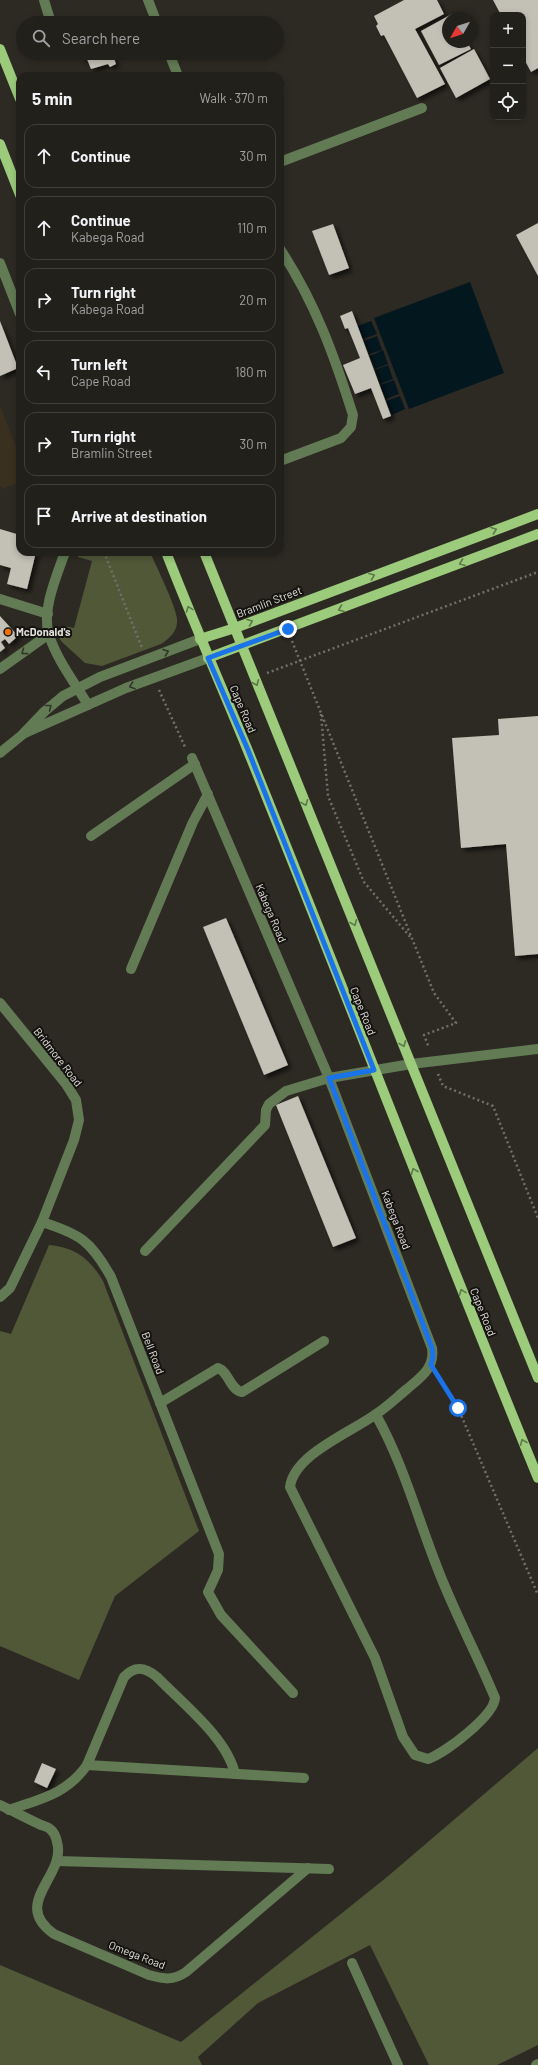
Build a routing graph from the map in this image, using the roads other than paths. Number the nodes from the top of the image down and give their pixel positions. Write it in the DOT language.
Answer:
graph roads {
  1 [pos="44,0"];
  2 [pos="148,0"];
  3 [pos="49,16"];
  4 [pos="154,16"];
  5 [pos="0,49"];
  6 [pos="172,60"];
  7 [pos="176,72"];
  8 [pos="16,88"];
  9 [pos="422,108"];
  10 [pos="0,144"];
  11 [pos="284,160"];
  12 [pos="16,185"];
  13 [pos="284,255"];
  14 [pos="0,263"];
  15 [pos="16,304"];
  16 [pos="284,460"];
  17 [pos="538,514"];
  18 [pos="538,534"];
  19 [pos="63,556"];
  20 [pos="168,556"];
  21 [pos="206,556"];
  22 [pos="0,599"];
  23 [pos="48,614"];
  24 [pos="235,628"];
  25 [pos="49,634"];
  26 [pos="200,639"];
  27 [pos="241,647"];
  28 [pos="208,658"];
  29 [pos="0,669"];
  30 [pos="78,688"];
  31 [pos="88,705"];
  32 [pos="22,735"];
  33 [pos="0,753"];
  34 [pos="208,794"];
  35 [pos="91,836"];
  36 [pos="131,969"];
  37 [pos="0,1003"];
  38 [pos="538,1050"];
  39 [pos="411,1064"];
  40 [pos="374,1070"];
  41 [pos="329,1078"];
  42 [pos="42,1222"];
  43 [pos="145,1251"];
  44 [pos="0,1297"];
  45 [pos="324,1341"];
  46 [pos="538,1378"];
  47 [pos="160,1403"];
  48 [pos="376,1415"];
  49 [pos="538,1478"];
  50 [pos="293,1694"];
  51 [pos="87,1765"];
  52 [pos="235,1774"];
  53 [pos="304,1778"];
  54 [pos="4,1808"];
  55 [pos="57,1861"];
  56 [pos="308,1868"];
  57 [pos="329,1869"];
  58 [pos="352,1963"];
  59 [pos="398,2065"];
  1 -- 3 [label="street"];
  2 -- 4 [label="street"];
  5 -- 8 [label="main road"];
  6 -- 7 [label="street"];
  9 -- 11 [label="street"];
  10 -- 12 [label="main road"];
  13 -- 16 [label="street"];
  14 -- 15 [label="street"];
  24 -- 17 [label="main road, Bramlin Street, one-way"];
  18 -- 27 [label="main road, Bramlin Street, one-way"];
  19 -- 23 [label="street"];
  26 -- 20 [label="main road, Cape Road, one-way"];
  21 -- 24 [label="main road, Cape Road"];
  22 -- 23 [label="street"];
  23 -- 25 [label="street"];
  24 -- 26 [label="main road, Bramlin Street"];
  24 -- 27 [label="main road, Cape Road"];
  25 -- 29 [label="street, one-way"];
  25 -- 30 [label="street"];
  26 -- 28 [label="main road, Cape Road"];
  30 -- 26 [label="street, Bramlin Street, one-way"];
  27 -- 28 [label="main road, Bramlin Street"];
  27 -- 39 [label="main road, Cape Road, one-way"];
  28 -- 31 [label="street, Bramlin Street, one-way"];
  28 -- 40 [label="main road, Cape Road"];
  30 -- 31 [label="street"];
  32 -- 30 [label="street, Bramlin Street, one-way"];
  31 -- 32 [label="street, Bramlin Street"];
  32 -- 33 [label="street, Bramlin Street"];
  34 -- 35 [label="street, Kabega Road"];
  34 -- 36 [label="street"];
  34 -- 41 [label="street, Kabega Road"];
  37 -- 42 [label="street, Bridmore Road"];
  38 -- 39 [label="street"];
  39 -- 40 [label="street"];
  39 -- 46 [label="main road, Cape Road"];
  40 -- 41 [label="street"];
  49 -- 40 [label="main road, Cape Road, one-way"];
  41 -- 43 [label="street"];
  41 -- 48 [label="street, Kabega Road"];
  42 -- 44 [label="street, Bridmore Road"];
  42 -- 47 [label="street, Bell Road"];
  45 -- 47 [label="street"];
  47 -- 50 [label="street, Bell Road"];
  48 -- 48 [label="street"];
  51 -- 52 [label="street"];
  51 -- 52 [label="street"];
  51 -- 54 [label="street"];
  52 -- 53 [label="street"];
  54 -- 55 [label="street"];
  55 -- 56 [label="street"];
  55 -- 56 [label="street, Omega Road"];
  56 -- 57 [label="street"];
  58 -- 59 [label="street"];
}
